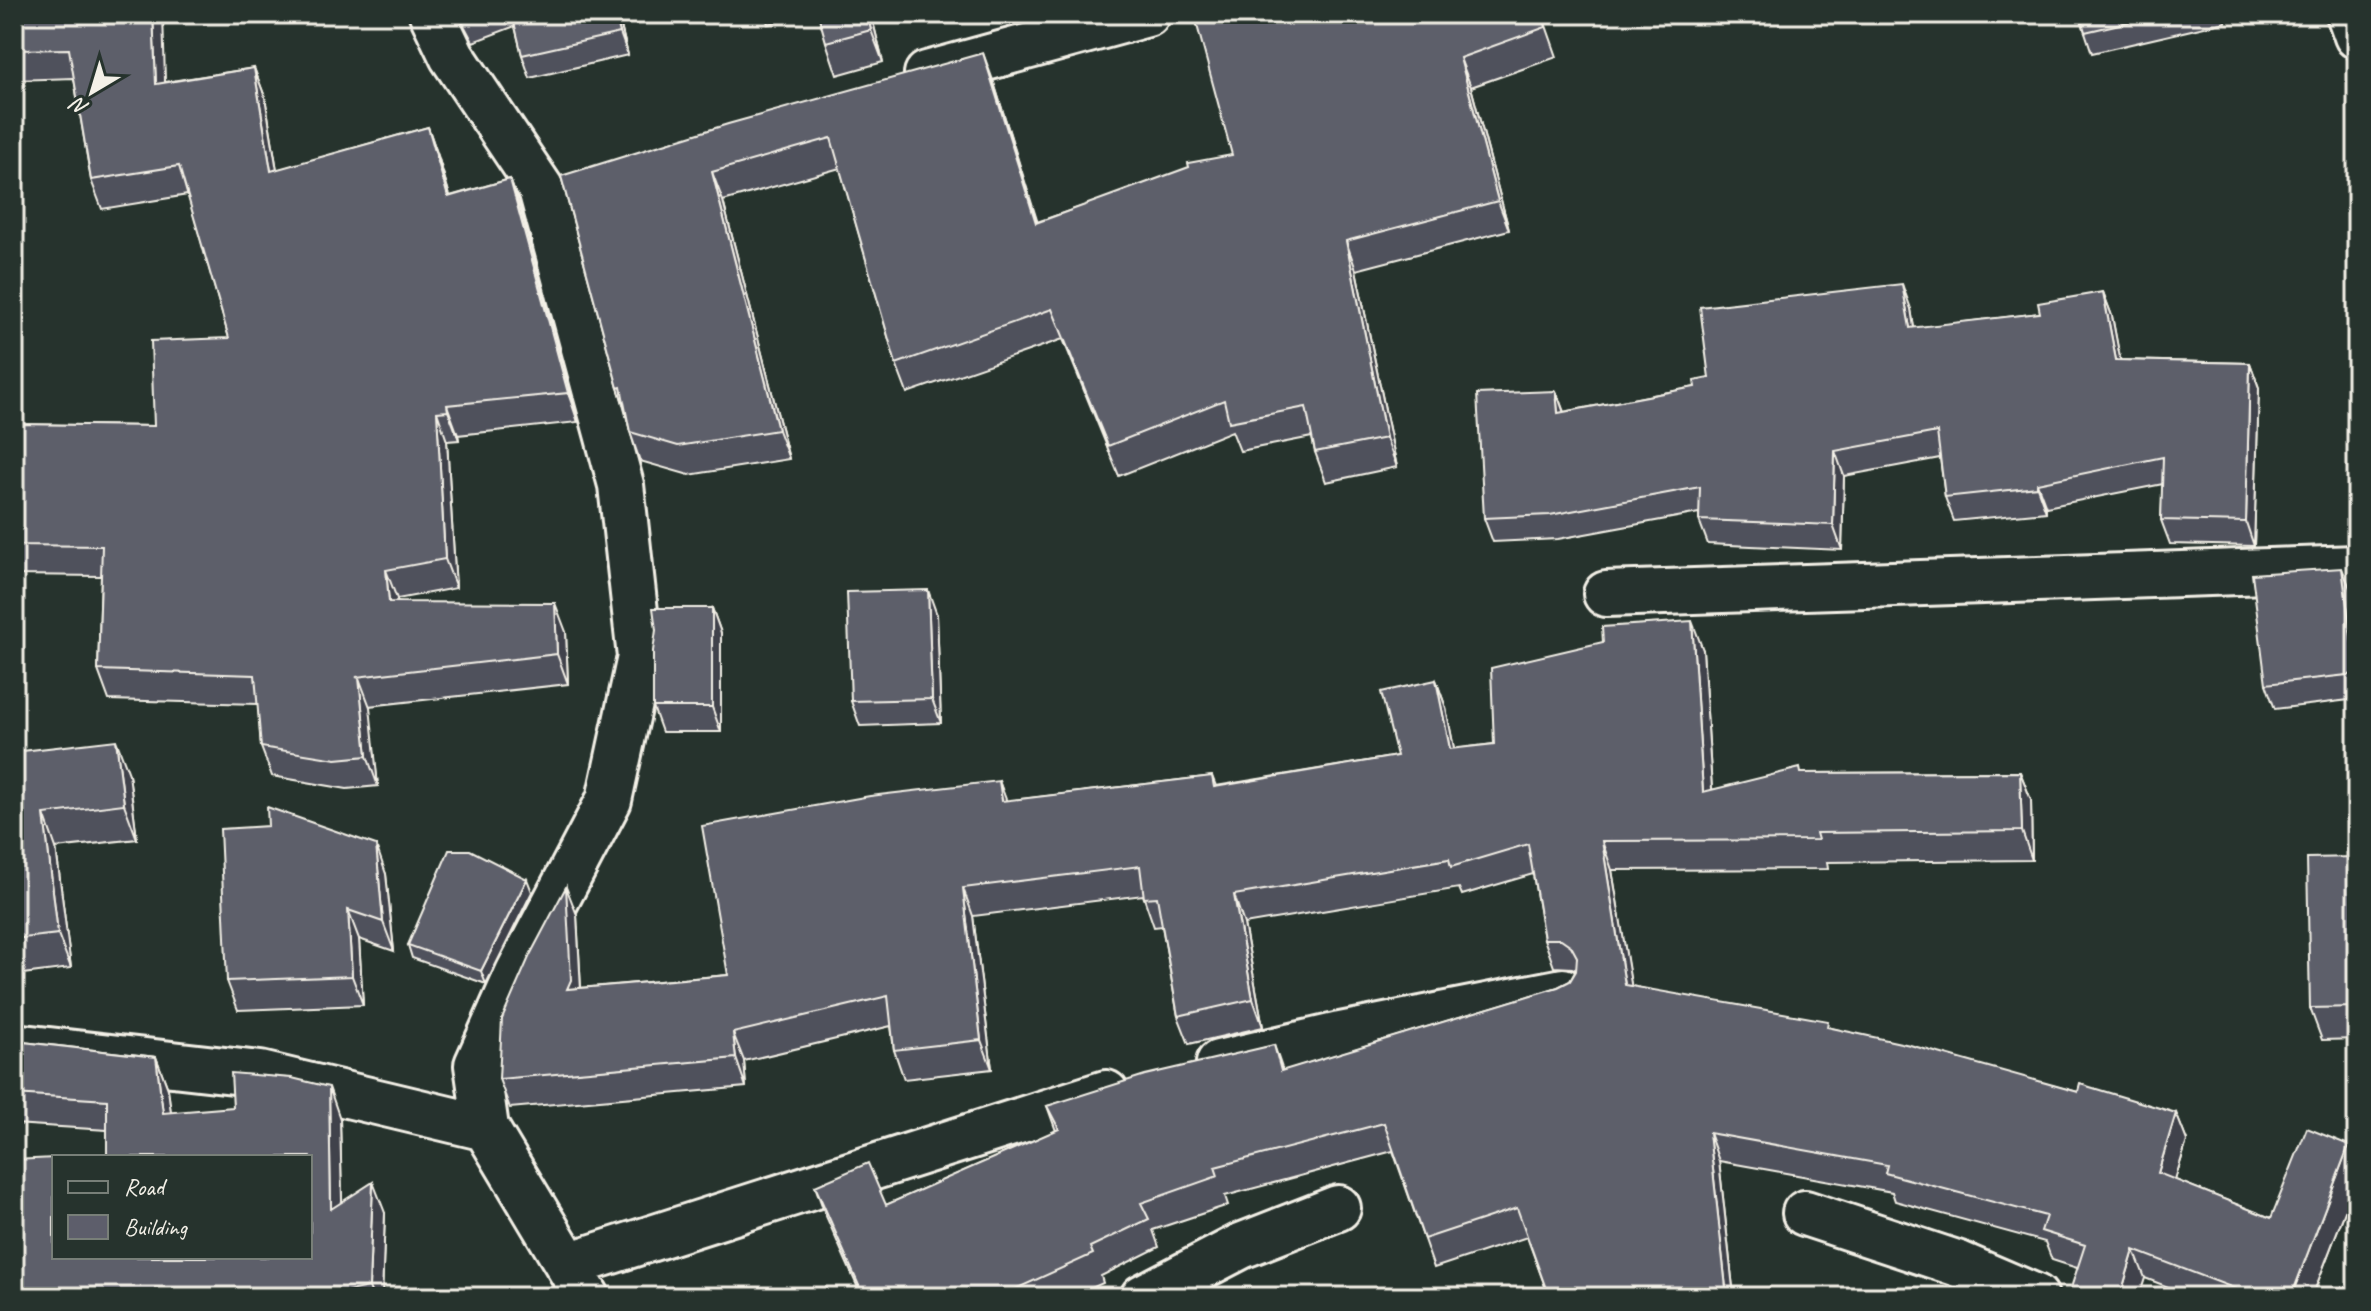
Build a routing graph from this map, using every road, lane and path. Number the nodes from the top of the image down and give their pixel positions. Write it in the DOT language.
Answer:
graph roads {
  1 [pos="432,14"];
  2 [pos="1147,14"];
  3 [pos="2349,14"];
  4 [pos="2357,36"];
  5 [pos="884,87"];
  6 [pos="585,175"];
  7 [pos="541,189"];
  8 [pos="2357,568"];
  9 [pos="1606,594"];
  10 [pos="1563,991"];
  11 [pos="14,1046"];
  12 [pos="486,1128"];
  13 [pos="1338,1208"];
  14 [pos="1805,1213"];
  15 [pos="577,1281"];
  16 [pos="1143,1297"];
  17 [pos="2036,1297"];
  1 -- 7 [label="street"];
  2 -- 5 [label="street"];
  3 -- 4 [label="street"];
  6 -- 7 [label="street"];
  7 -- 12 [label="street"];
  8 -- 9 [label="street"];
  10 -- 15 [label="street"];
  11 -- 12 [label="street"];
  12 -- 15 [label="street"];
  13 -- 16 [label="street"];
  14 -- 17 [label="street"];
}
